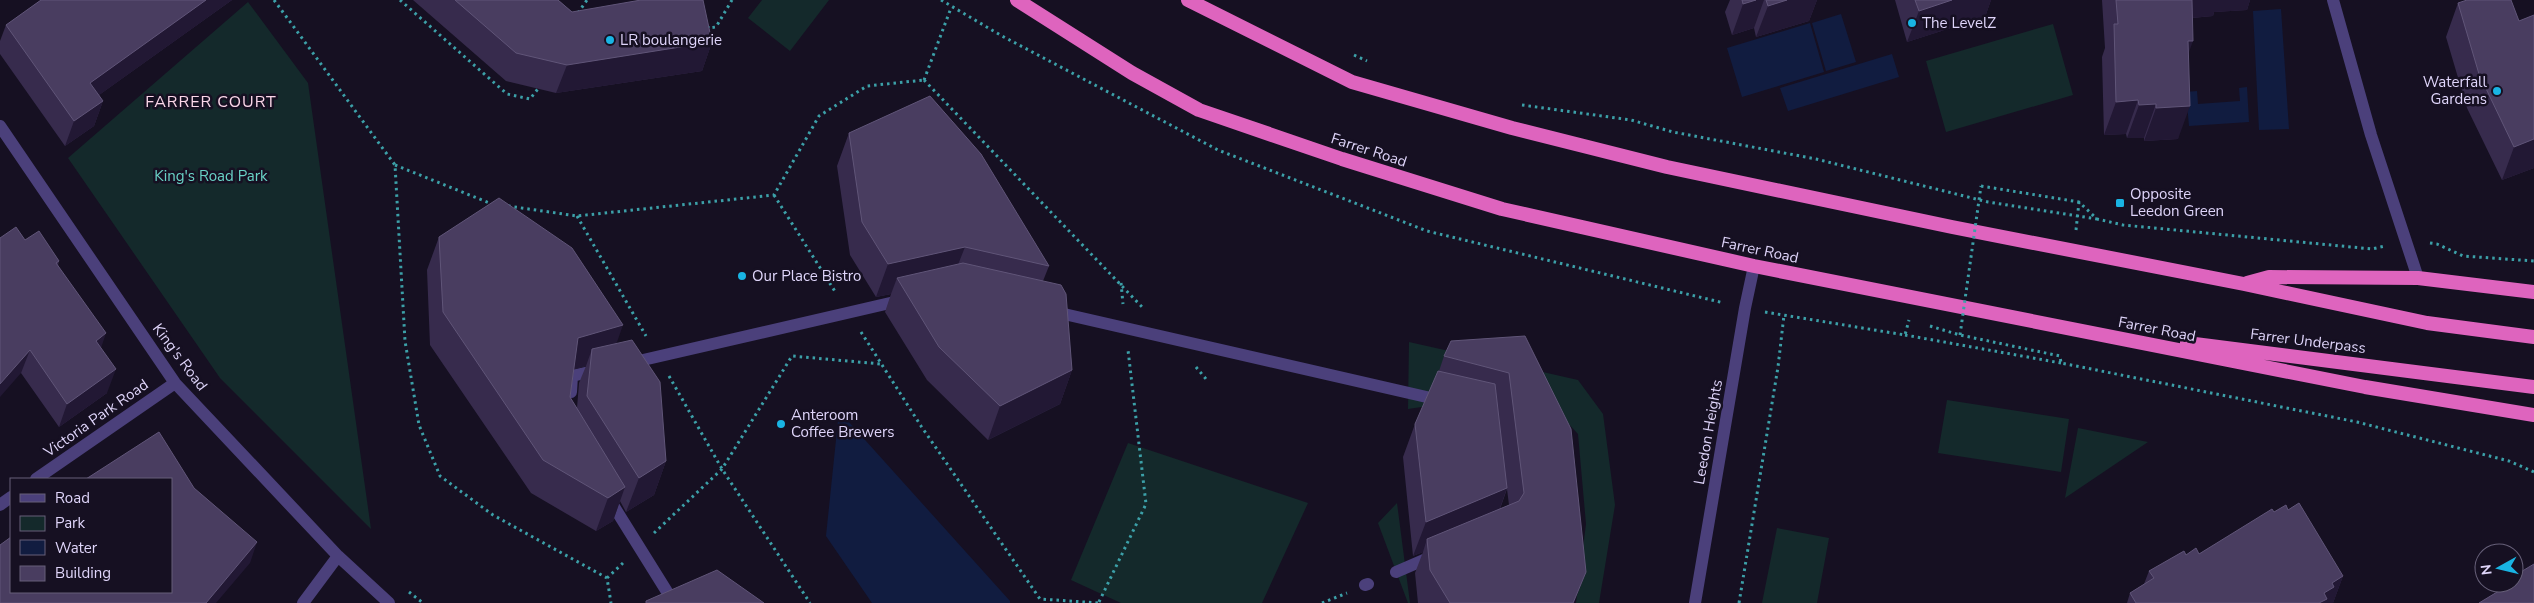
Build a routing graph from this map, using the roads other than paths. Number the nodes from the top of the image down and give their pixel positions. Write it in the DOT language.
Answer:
graph roads {
  1 [pos="1017,0"];
  2 [pos="1188,0"];
  3 [pos="2332,0"];
  4 [pos="0,126"];
  5 [pos="1754,266"];
  6 [pos="2418,278"];
  7 [pos="2244,284"];
  8 [pos="2534,292"];
  9 [pos="912,297"];
  10 [pos="1038,308"];
  11 [pos="2077,330"];
  12 [pos="2534,337"];
  13 [pos="175,383"];
  14 [pos="2534,387"];
  15 [pos="569,404"];
  16 [pos="1461,404"];
  17 [pos="2534,415"];
  18 [pos="37,478"];
  19 [pos="602,488"];
  20 [pos="1441,553"];
  21 [pos="338,556"];
  22 [pos="1396,572"];
  23 [pos="303,603"];
  24 [pos="389,603"];
  25 [pos="674,603"];
  26 [pos="1695,603"];
  1 -- 5 [label="highway, Farrer Road"];
  2 -- 7 [label="highway"];
  3 -- 6 [label="street"];
  4 -- 13 [label="street, King's Road"];
  5 -- 11 [label="highway, Farrer Road"];
  5 -- 26 [label="street, Leedon Heights"];
  6 -- 7 [label="highway"];
  6 -- 8 [label="highway"];
  7 -- 12 [label="highway"];
  9 -- 15 [label="street"];
  10 -- 16 [label="street"];
  11 -- 14 [label="highway, Farrer Underpass"];
  11 -- 17 [label="highway, Farrer Road"];
  13 -- 18 [label="street, Victoria Park Road"];
  13 -- 21 [label="street, King's Road"];
  19 -- 25 [label="street"];
  20 -- 22 [label="street"];
  21 -- 23 [label="street"];
  21 -- 24 [label="street, King's Road"];
}
